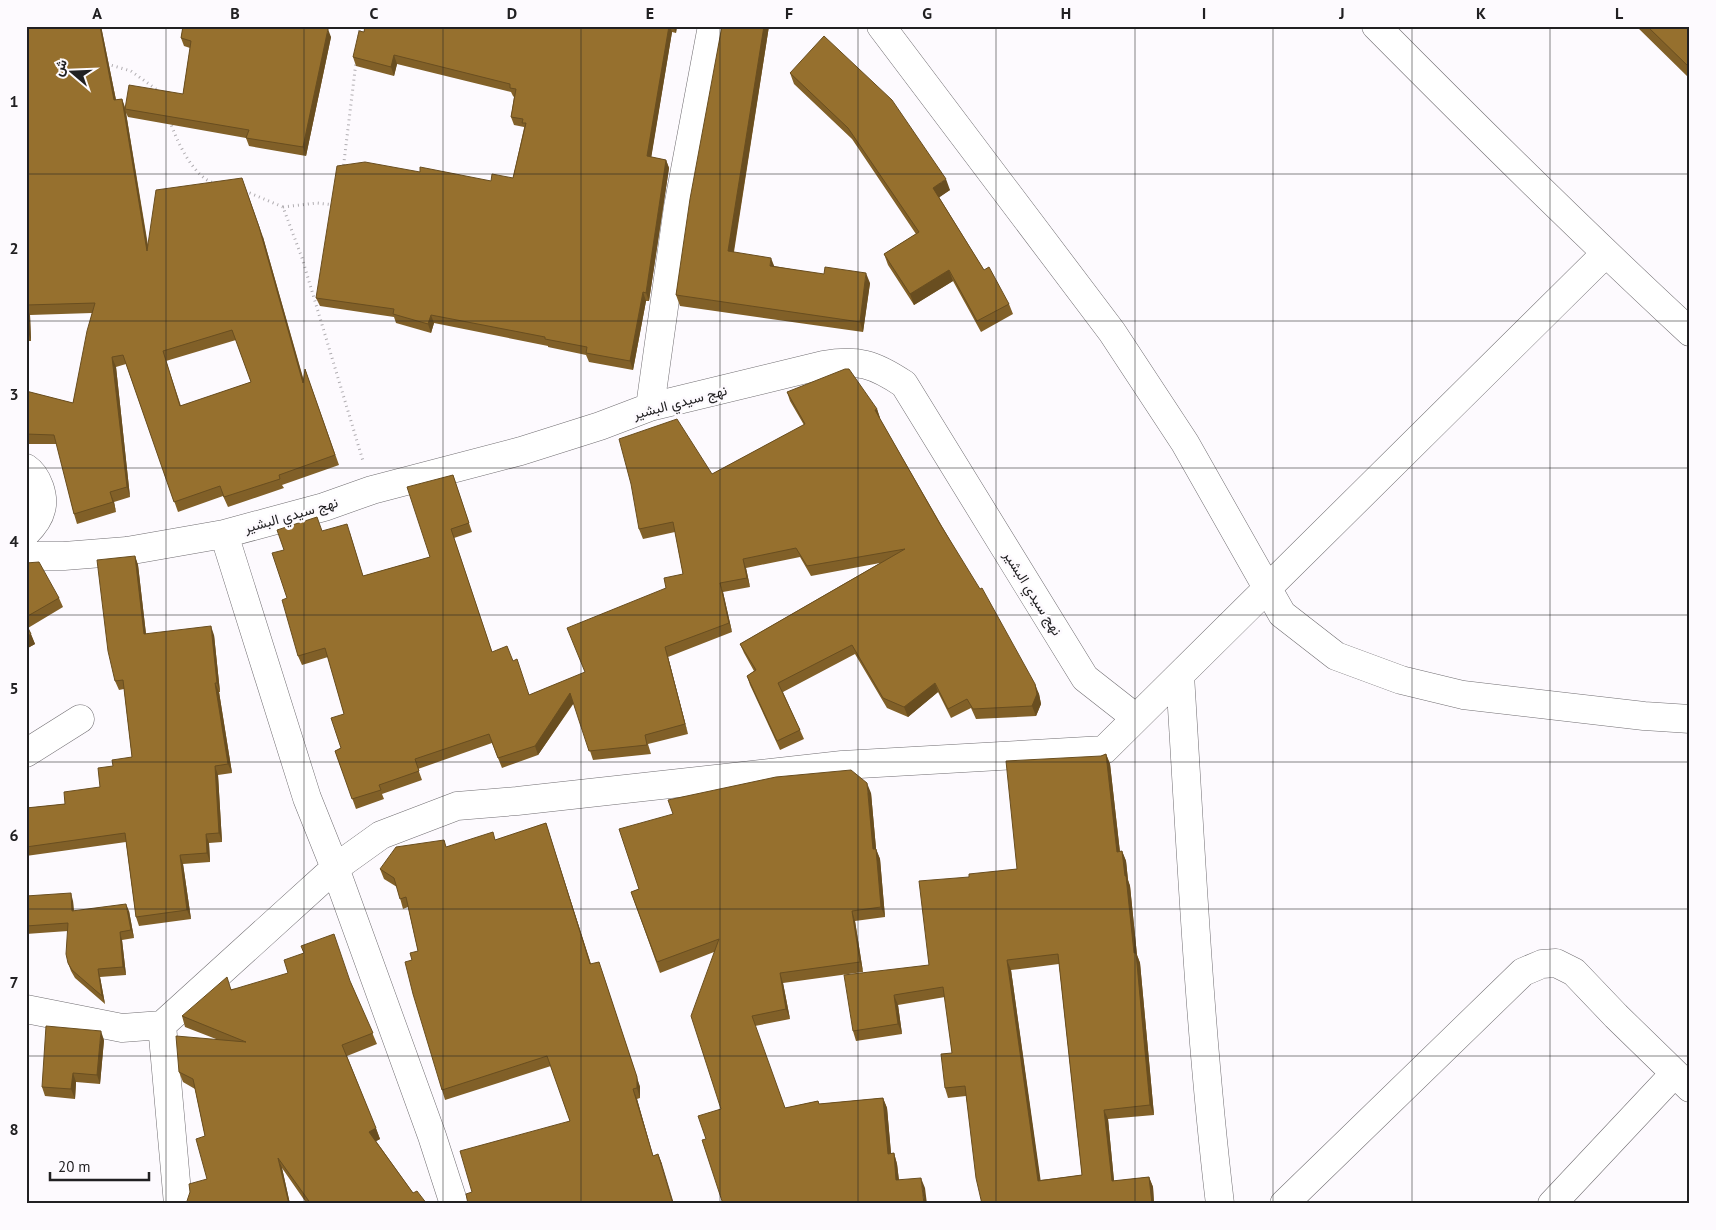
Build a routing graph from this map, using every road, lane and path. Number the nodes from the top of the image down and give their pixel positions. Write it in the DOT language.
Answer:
graph roads {
  1 [pos="360,26"];
  2 [pos="712,26"];
  3 [pos="881,26"];
  4 [pos="1376,26"];
  5 [pos="358,45"];
  6 [pos="356,55"];
  7 [pos="102,63"];
  8 [pos="162,99"];
  9 [pos="168,116"];
  10 [pos="342,177"];
  11 [pos="216,184"];
  12 [pos="243,190"];
  13 [pos="339,206"];
  14 [pos="283,207"];
  15 [pos="1606,254"];
  16 [pos="1690,332"];
  17 [pos="650,407"];
  18 [pos="26,468"];
  19 [pos="372,490"];
  20 [pos="26,533"];
  21 [pos="224,534"];
  22 [pos="26,556"];
  23 [pos="1268,588"];
  24 [pos="1180,675"];
  25 [pos="1136,718"];
  26 [pos="80,719"];
  27 [pos="1690,719"];
  28 [pos="26,753"];
  29 [pos="335,868"];
  30 [pos="26,1009"];
  31 [pos="162,1025"];
  32 [pos="1682,1081"];
  33 [pos="178,1204"];
  34 [pos="454,1204"];
  35 [pos="1220,1204"];
  36 [pos="1284,1204"];
  37 [pos="1552,1204"];
  1 -- 5 [label="path"];
  2 -- 17 [label="street"];
  3 -- 23 [label="street"];
  4 -- 15 [label="street"];
  6 -- 10 [label="path"];
  7 -- 8 [label="path"];
  9 -- 11 [label="path"];
  12 -- 14 [label="path"];
  13 -- 14 [label="path"];
  14 -- 19 [label="path"];
  15 -- 16 [label="street"];
  15 -- 23 [label="street"];
  17 -- 19 [label="street, نهج سيدي البشير"];
  17 -- 25 [label="street, نهج سيدي البشير"];
  18 -- 20 [label="street"];
  19 -- 21 [label="street, نهج سيدي البشير"];
  21 -- 22 [label="street, نهج سيدي البشير"];
  21 -- 29 [label="street"];
  23 -- 24 [label="street"];
  23 -- 27 [label="street"];
  24 -- 25 [label="street"];
  24 -- 35 [label="street"];
  25 -- 29 [label="street"];
  26 -- 28 [label="street"];
  29 -- 31 [label="street"];
  29 -- 34 [label="street"];
  30 -- 31 [label="street"];
  31 -- 33 [label="street"];
  32 -- 36 [label="street"];
  32 -- 37 [label="street"];
}
